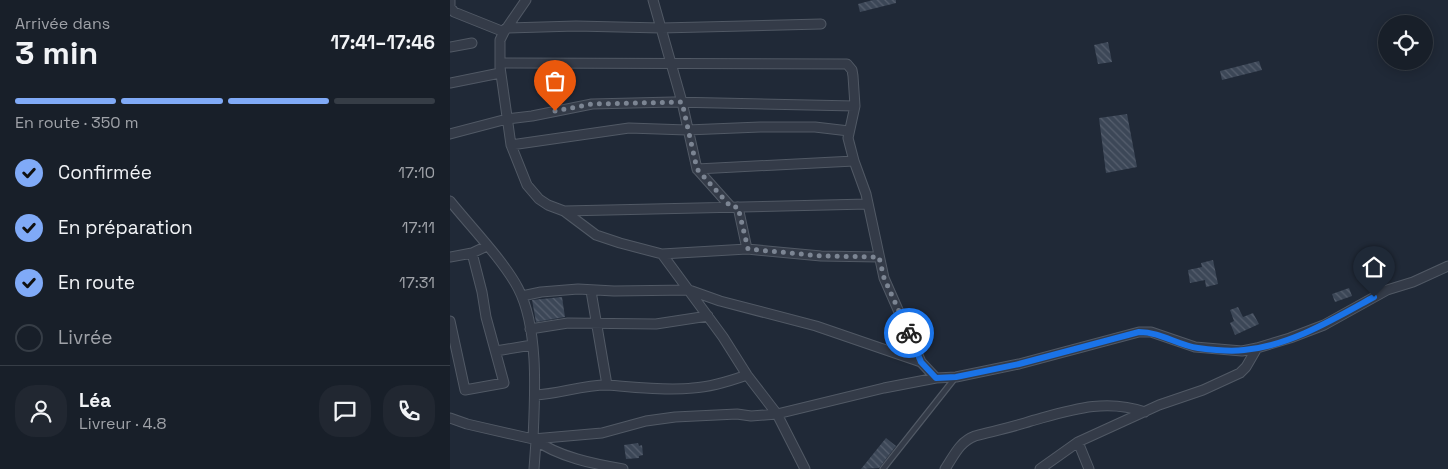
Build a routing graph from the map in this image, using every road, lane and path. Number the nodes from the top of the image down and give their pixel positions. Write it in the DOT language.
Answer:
graph roads {
  1 [pos="450,0"];
  2 [pos="526,0"];
  3 [pos="653,0"];
  4 [pos="820,24"];
  5 [pos="661,28"];
  6 [pos="505,30"];
  7 [pos="472,43"];
  8 [pos="450,48"];
  9 [pos="500,63"];
  10 [pos="672,63"];
  11 [pos="500,73"];
  12 [pos="450,83"];
  13 [pos="682,102"];
  14 [pos="855,106"];
  15 [pos="507,118"];
  16 [pos="687,130"];
  17 [pos="849,131"];
  18 [pos="450,134"];
  19 [pos="512,145"];
  20 [pos="854,160"];
  21 [pos="697,169"];
  22 [pos="450,201"];
  23 [pos="868,204"];
  24 [pos="734,207"];
  25 [pos="564,211"];
  26 [pos="488,246"];
  27 [pos="748,249"];
  28 [pos="472,253"];
  29 [pos="662,254"];
  30 [pos="450,257"];
  31 [pos="879,257"];
  32 [pos="1448,266"];
  33 [pos="689,290"];
  34 [pos="591,291"];
  35 [pos="522,296"];
  36 [pos="708,316"];
  37 [pos="450,321"];
  38 [pos="596,323"];
  39 [pos="530,330"];
  40 [pos="532,345"];
  41 [pos="1257,348"];
  42 [pos="496,351"];
  43 [pos="921,362"];
  44 [pos="747,375"];
  45 [pos="956,377"];
  46 [pos="936,378"];
  47 [pos="607,385"];
  48 [pos="535,396"];
  49 [pos="1145,412"];
  50 [pos="777,414"];
  51 [pos="450,418"];
  52 [pos="535,440"];
  53 [pos="1078,442"];
  54 [pos="597,467"];
  55 [pos="1045,467"];
  56 [pos="534,469"];
  57 [pos="623,469"];
  58 [pos="805,469"];
  59 [pos="883,469"];
  60 [pos="945,469"];
  61 [pos="1089,469"];
  1 -- 6 [label="street"];
  2 -- 6 [label="street"];
  3 -- 5 [label="street"];
  4 -- 5 [label="street"];
  5 -- 6 [label="street"];
  5 -- 10 [label="street"];
  6 -- 9 [label="street"];
  7 -- 8 [label="street"];
  9 -- 10 [label="street"];
  9 -- 11 [label="street"];
  10 -- 13 [label="street"];
  10 -- 14 [label="street"];
  11 -- 12 [label="street"];
  11 -- 15 [label="street"];
  13 -- 14 [label="street"];
  13 -- 15 [label="street"];
  13 -- 16 [label="street"];
  14 -- 17 [label="street"];
  15 -- 18 [label="street"];
  15 -- 19 [label="street"];
  16 -- 17 [label="street"];
  16 -- 19 [label="street"];
  16 -- 21 [label="street"];
  17 -- 20 [label="street"];
  19 -- 25 [label="street"];
  20 -- 21 [label="street"];
  20 -- 23 [label="street"];
  21 -- 24 [label="street"];
  22 -- 26 [label="street"];
  23 -- 24 [label="street"];
  23 -- 31 [label="street"];
  24 -- 25 [label="street"];
  24 -- 27 [label="street"];
  25 -- 29 [label="street"];
  26 -- 28 [label="street"];
  26 -- 35 [label="street"];
  27 -- 29 [label="street"];
  27 -- 31 [label="street"];
  28 -- 30 [label="street"];
  28 -- 42 [label="street"];
  29 -- 33 [label="street"];
  31 -- 43 [label="street"];
  32 -- 41 [label="street"];
  33 -- 34 [label="street"];
  33 -- 36 [label="street"];
  33 -- 43 [label="street"];
  34 -- 35 [label="street"];
  34 -- 38 [label="street"];
  35 -- 39 [label="street"];
  36 -- 38 [label="street"];
  36 -- 44 [label="street"];
  37 -- 42 [label="street"];
  38 -- 39 [label="street"];
  38 -- 47 [label="street"];
  39 -- 40 [label="street"];
  40 -- 42 [label="street"];
  40 -- 48 [label="street"];
  41 -- 45 [label="street"];
  41 -- 49 [label="street"];
  43 -- 46 [label="street"];
  44 -- 47 [label="street"];
  44 -- 50 [label="street"];
  45 -- 46 [label="street"];
  45 -- 59 [label="lane"];
  46 -- 50 [label="street"];
  47 -- 48 [label="street"];
  48 -- 52 [label="street"];
  49 -- 53 [label="street"];
  49 -- 60 [label="street"];
  50 -- 52 [label="street"];
  50 -- 58 [label="street"];
  51 -- 52 [label="street"];
  52 -- 54 [label="street"];
  52 -- 56 [label="street"];
  53 -- 55 [label="street"];
  53 -- 61 [label="street"];
  54 -- 57 [label="street"];
}
